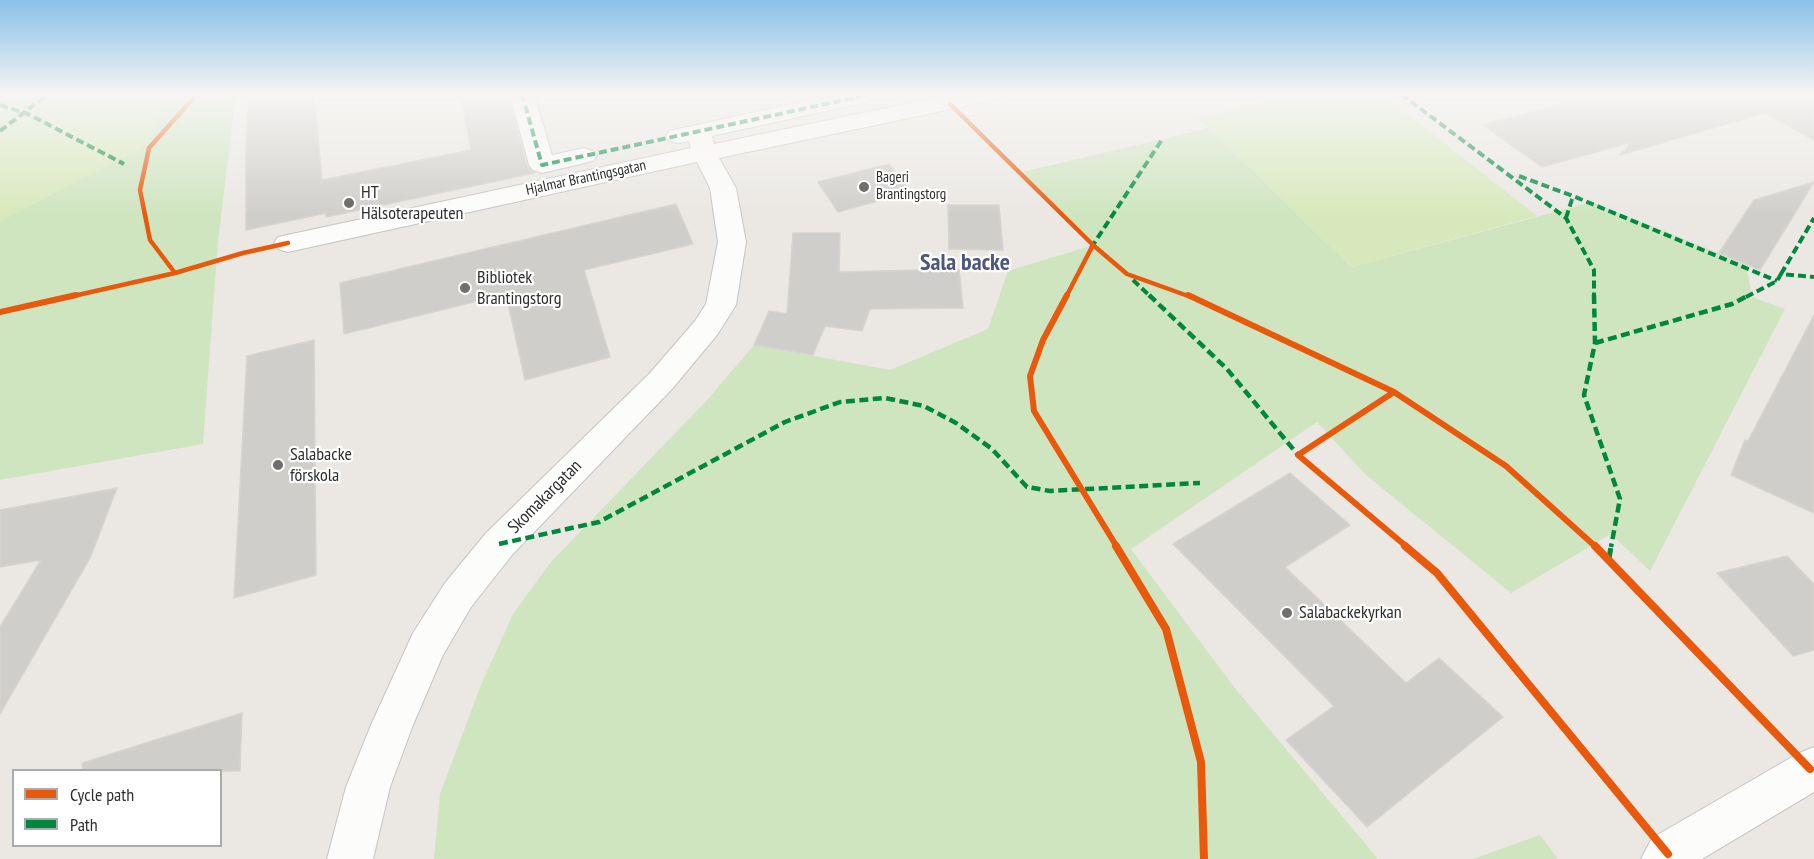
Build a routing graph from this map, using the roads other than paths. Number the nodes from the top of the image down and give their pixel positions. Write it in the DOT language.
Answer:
graph roads {
  1 [pos="533,134"];
  2 [pos="730,134"];
  3 [pos="744,134"];
  4 [pos="702,142"];
  5 [pos="288,243"];
  6 [pos="1814,768"];
  7 [pos="350,859"];
  8 [pos="1664,859"];
  1 -- 4 [label="street"];
  2 -- 4 [label="street"];
  3 -- 4 [label="street, Hjalmar Brantingsgatan"];
  4 -- 5 [label="street, Hjalmar Brantingsgatan"];
  4 -- 7 [label="street, Skomakargatan"];
  6 -- 8 [label="street"];
}
